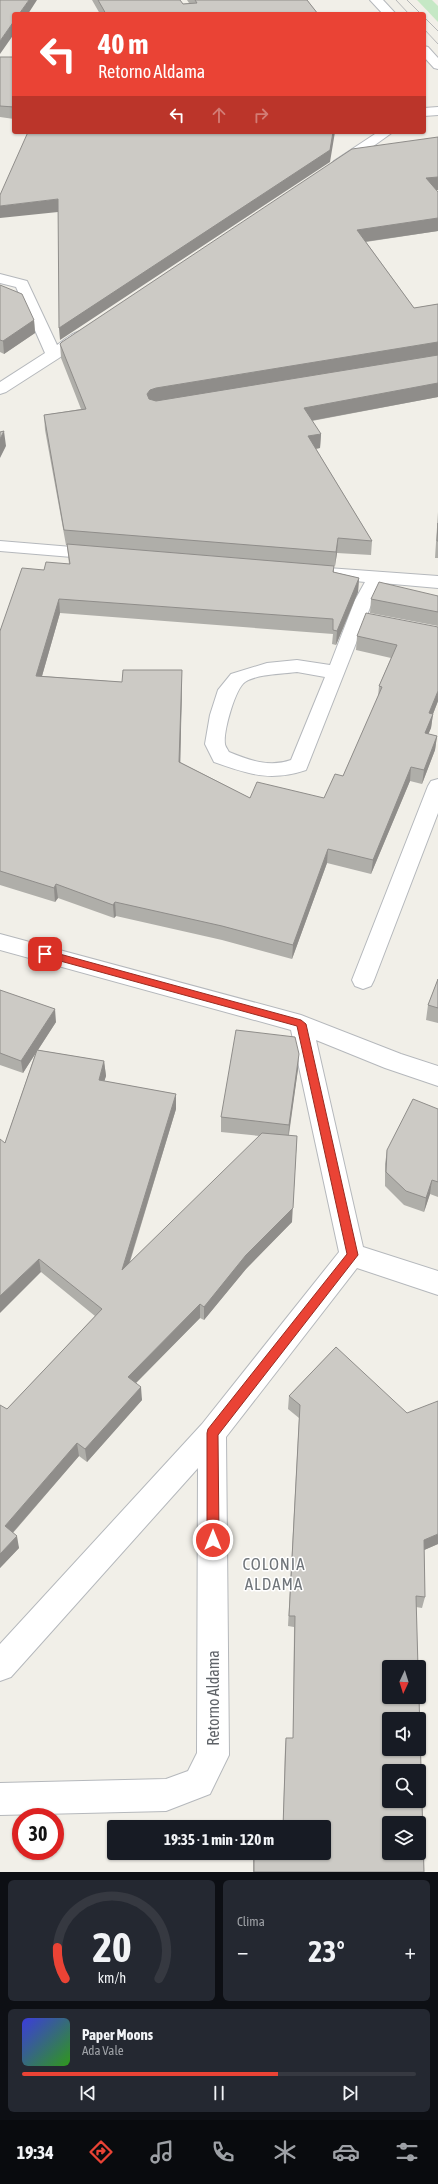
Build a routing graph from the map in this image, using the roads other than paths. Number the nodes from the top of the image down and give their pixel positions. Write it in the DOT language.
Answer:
graph roads {
  1 [pos="376,0"];
  2 [pos="388,12"];
  3 [pos="426,52"];
  4 [pos="438,65"];
  5 [pos="438,111"];
  6 [pos="426,112"];
  7 [pos="384,134"];
  8 [pos="328,171"];
  9 [pos="0,278"];
  10 [pos="93,328"];
  11 [pos="54,354"];
  12 [pos="0,389"];
  13 [pos="0,546"];
  14 [pos="110,555"];
  15 [pos="298,571"];
  16 [pos="376,577"];
  17 [pos="438,582"];
  18 [pos="336,672"];
  19 [pos="438,786"];
  20 [pos="0,942"];
  21 [pos="363,980"];
  22 [pos="301,1024"];
  23 [pos="438,1076"];
  24 [pos="352,1255"];
  25 [pos="438,1283"];
  26 [pos="212,1433"];
  27 [pos="0,1666"];
  28 [pos="0,1799"];
  1 -- 2 [label="street"];
  3 -- 4 [label="street"];
  5 -- 6 [label="street"];
  7 -- 8 [label="street"];
  9 -- 11 [label="street"];
  10 -- 11 [label="street"];
  11 -- 12 [label="street"];
  13 -- 14 [label="street"];
  15 -- 16 [label="street"];
  16 -- 17 [label="street"];
  16 -- 18 [label="street"];
  18 -- 18 [label="street"];
  19 -- 21 [label="street"];
  20 -- 22 [label="street"];
  22 -- 23 [label="street"];
  22 -- 24 [label="street"];
  24 -- 25 [label="street"];
  24 -- 26 [label="street"];
  26 -- 27 [label="street"];
  26 -- 28 [label="street, Retorno Aldama"];
}
